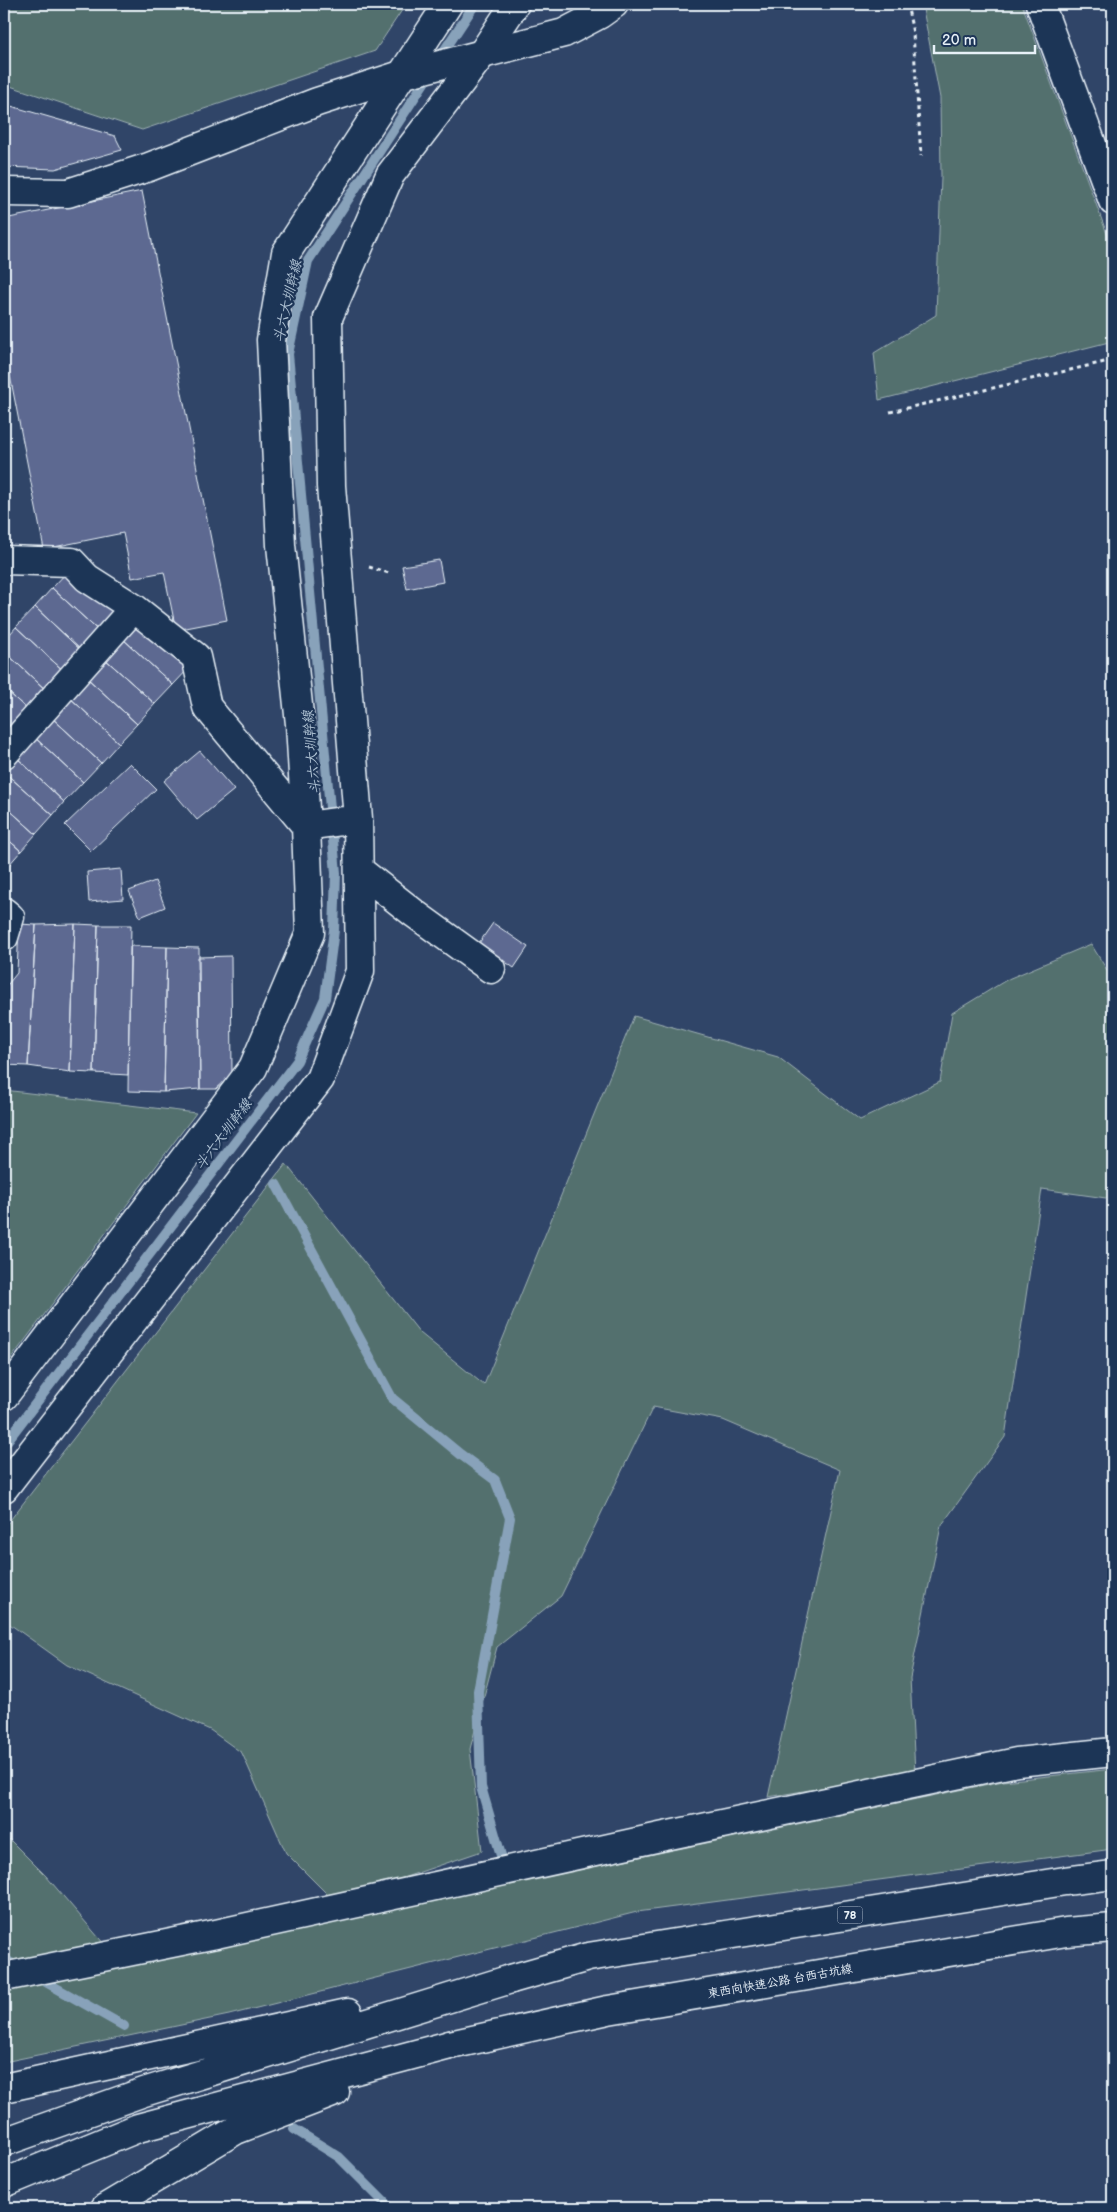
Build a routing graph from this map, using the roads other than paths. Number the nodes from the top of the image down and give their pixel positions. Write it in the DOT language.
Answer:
graph roads {
  1 [pos="448,4"];
  2 [pos="515,4"];
  3 [pos="614,4"];
  4 [pos="1040,4"];
  5 [pos="482,54"];
  6 [pos="401,75"];
  7 [pos="4,192"];
  8 [pos="1113,202"];
  9 [pos="4,560"];
  10 [pos="134,608"];
  11 [pos="4,754"];
  12 [pos="358,819"];
  13 [pos="306,826"];
  14 [pos="359,870"];
  15 [pos="4,912"];
  16 [pos="4,937"];
  17 [pos="491,968"];
  18 [pos="4,1396"];
  19 [pos="4,1488"];
  20 [pos="1113,1752"];
  21 [pos="1113,1875"];
  22 [pos="1113,1928"];
  23 [pos="4,1978"];
  24 [pos="511,1979"];
  25 [pos="450,2045"];
  26 [pos="4,2088"];
  27 [pos="4,2142"];
  28 [pos="4,2183"];
  29 [pos="105,2208"];
  1 -- 6 [label="main road"];
  2 -- 5 [label="main road"];
  3 -- 5 [label="main road"];
  4 -- 8 [label="main road"];
  5 -- 6 [label="main road"];
  5 -- 12 [label="main road"];
  6 -- 7 [label="main road"];
  6 -- 13 [label="main road"];
  9 -- 10 [label="main road"];
  10 -- 11 [label="main road"];
  10 -- 13 [label="main road"];
  12 -- 13 [label="main road"];
  12 -- 14 [label="main road"];
  13 -- 18 [label="main road"];
  14 -- 17 [label="main road"];
  14 -- 19 [label="main road"];
  15 -- 16 [label="main road"];
  20 -- 23 [label="main road"];
  21 -- 24 [label="main road, 78"];
  22 -- 25 [label="main road, 東西向快速公路 台西古坑線"];
  24 -- 26 [label="main road"];
  24 -- 27 [label="main road"];
  25 -- 28 [label="main road"];
  25 -- 29 [label="main road"];
}
